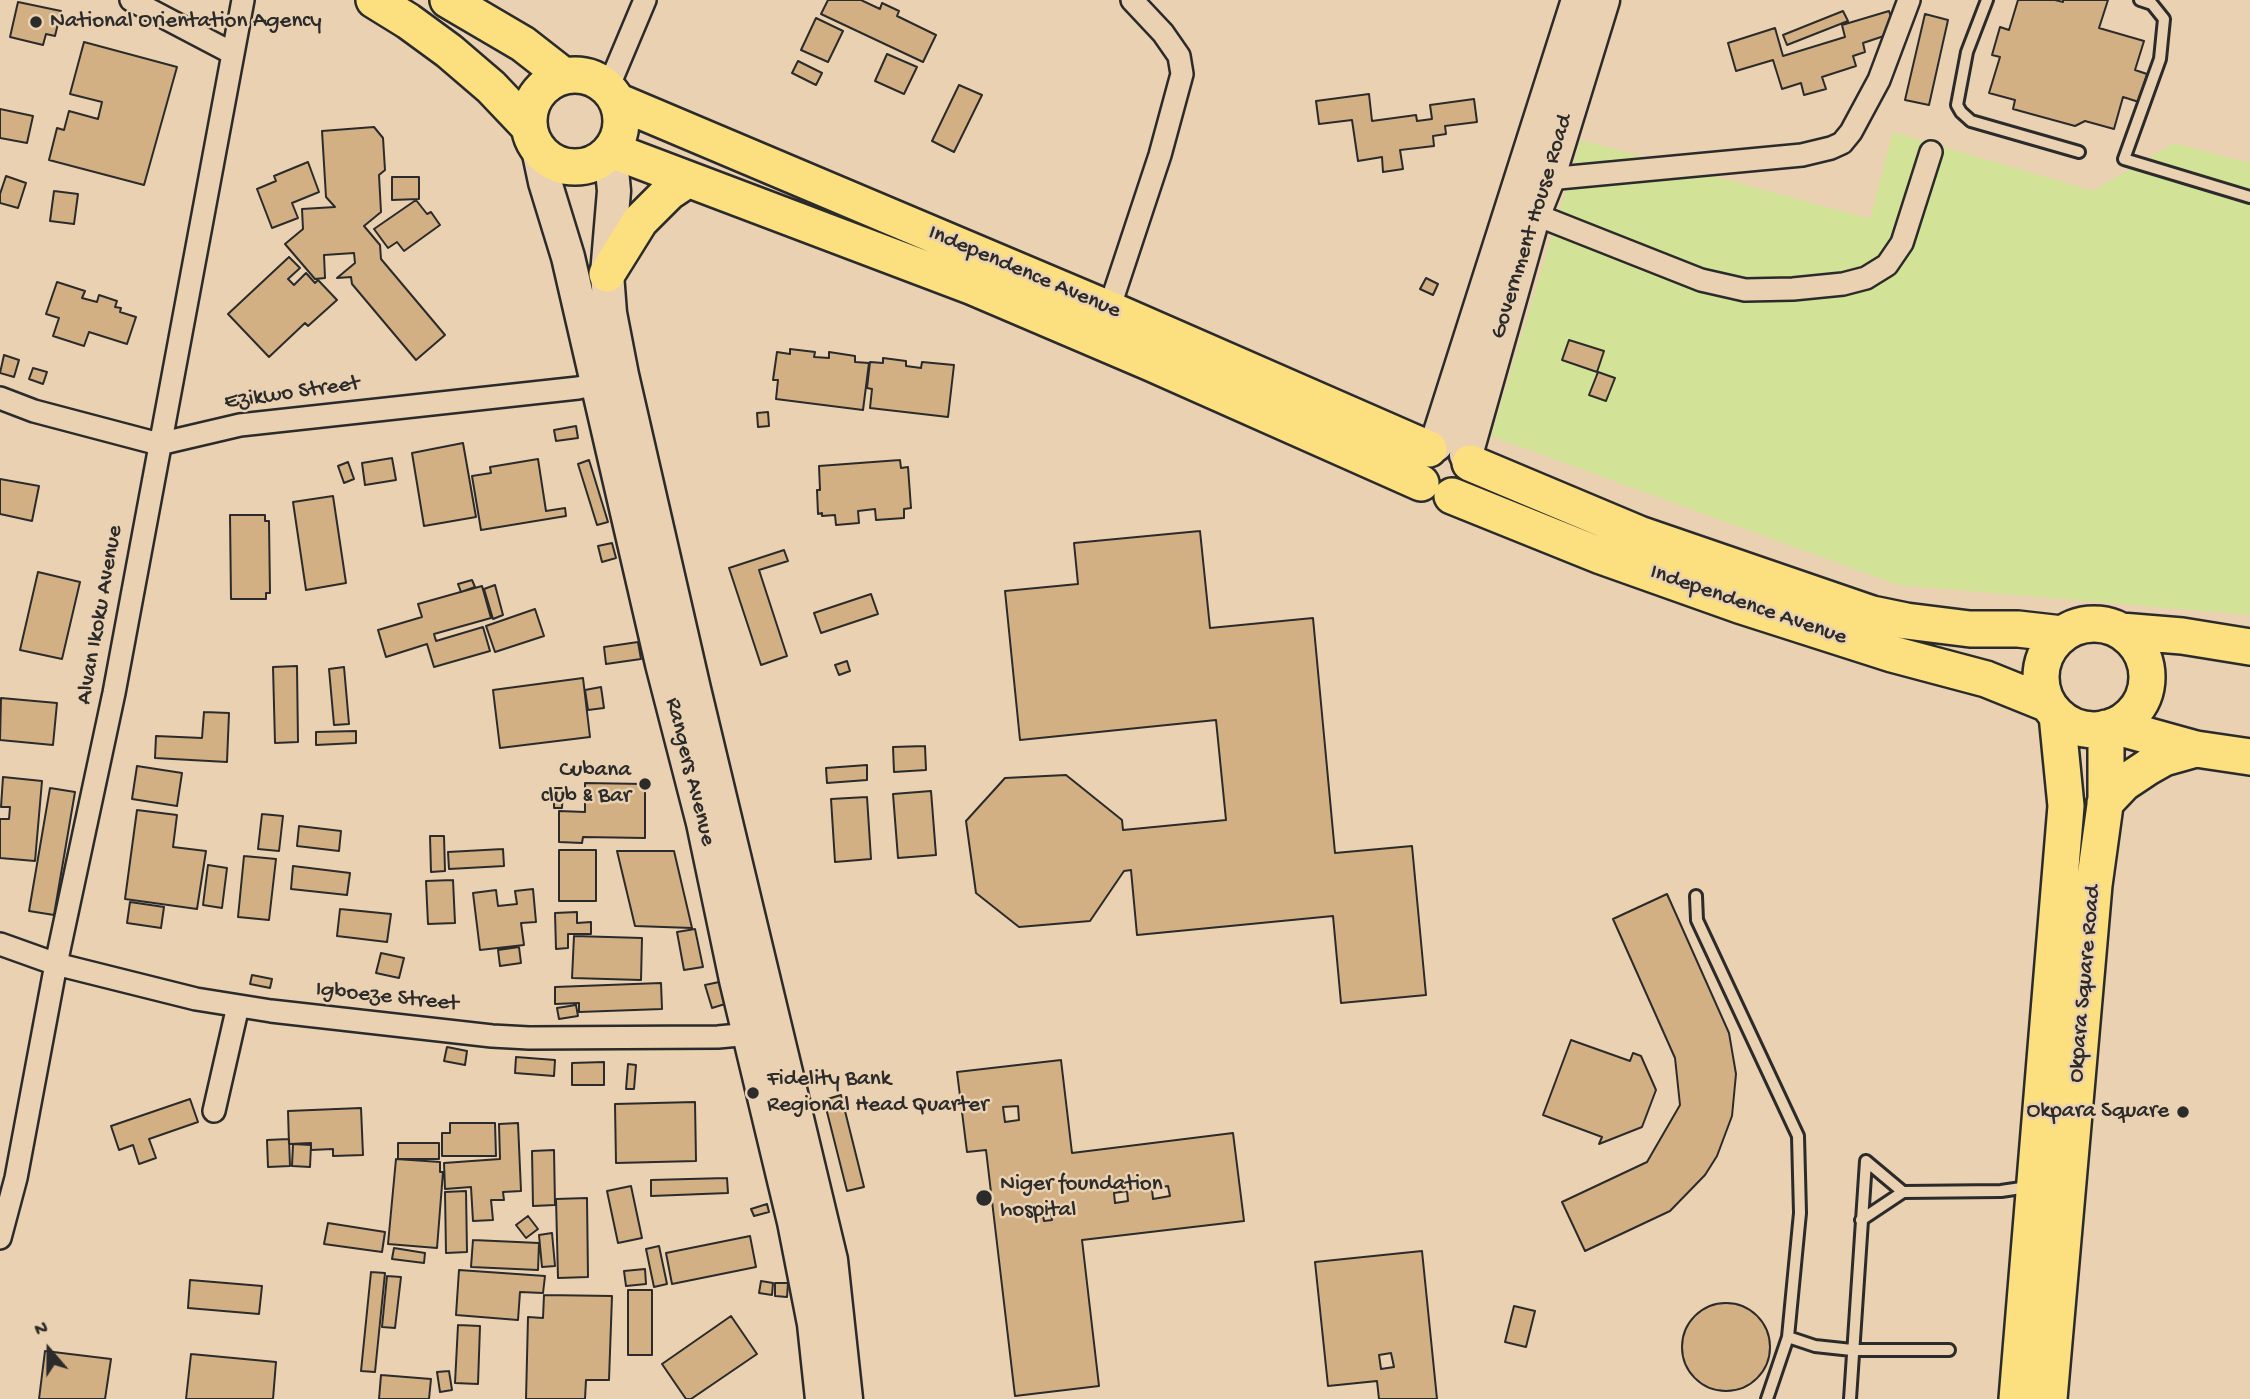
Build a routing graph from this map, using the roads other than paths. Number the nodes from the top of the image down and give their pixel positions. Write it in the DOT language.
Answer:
graph roads {
  1 [pos="131,0"];
  2 [pos="243,0"];
  3 [pos="374,0"];
  4 [pos="448,0"];
  5 [pos="645,0"];
  6 [pos="1132,0"];
  7 [pos="1578,0"];
  8 [pos="1603,0"];
  9 [pos="1909,0"];
  10 [pos="1987,0"];
  11 [pos="2140,0"];
  12 [pos="2152,2"];
  13 [pos="232,53"];
  14 [pos="564,76"];
  15 [pos="613,95"];
  16 [pos="534,138"];
  17 [pos="1931,152"];
  18 [pos="2079,152"];
  19 [pos="608,153"];
  20 [pos="1548,179"];
  21 [pos="687,180"];
  22 [pos="2250,197"];
  23 [pos="1534,214"];
  24 [pos="607,274"];
  25 [pos="1109,309"];
  26 [pos="597,384"];
  27 [pos="0,398"];
  28 [pos="159,444"];
  29 [pos="1450,453"];
  30 [pos="1421,483"];
  31 [pos="1452,496"];
  32 [pos="2121,631"];
  33 [pos="2062,634"];
  34 [pos="2250,647"];
  35 [pos="2053,710"];
  36 [pos="2109,727"];
  37 [pos="2196,749"];
  38 [pos="2250,757"];
  39 [pos="2105,803"];
  40 [pos="1696,896"];
  41 [pos="0,944"];
  42 [pos="56,964"];
  43 [pos="238,1006"];
  44 [pos="763,1032"];
  45 [pos="214,1111"];
  46 [pos="8,1177"];
  47 [pos="2034,1186"];
  48 [pos="1903,1192"];
  49 [pos="1861,1220"];
  50 [pos="0,1238"];
  51 [pos="1788,1337"];
  52 [pos="1852,1350"];
  53 [pos="1949,1350"];
  54 [pos="822,1399"];
  55 [pos="846,1399"];
  56 [pos="1768,1399"];
  57 [pos="1850,1399"];
  58 [pos="2017,1399"];
  59 [pos="2049,1399"];
  1 -- 13 [label="street"];
  2 -- 13 [label="street, Alvan Ikoku Avenue"];
  3 -- 16 [label="main road"];
  4 -- 14 [label="main road"];
  5 -- 15 [label="street"];
  6 -- 25 [label="street"];
  7 -- 29 [label="main road, Government House Road"];
  8 -- 20 [label="main road, Government House Road"];
  9 -- 20 [label="street"];
  10 -- 18 [label="lane"];
  11 -- 12 [label="lane"];
  12 -- 22 [label="lane"];
  13 -- 28 [label="street, Alvan Ikoku Avenue"];
  14 -- 15 [label="main road"];
  14 -- 16 [label="main road"];
  15 -- 19 [label="main road"];
  15 -- 25 [label="main road, Independence Avenue"];
  16 -- 19 [label="main road"];
  16 -- 26 [label="main road, Rangers Avenue"];
  17 -- 23 [label="street"];
  19 -- 21 [label="main road, Independence Avenue"];
  19 -- 24 [label="main road, Rangers Avenue"];
  20 -- 23 [label="main road, Government House Road"];
  21 -- 24 [label="main road"];
  21 -- 30 [label="main road, Independence Avenue"];
  23 -- 29 [label="main road, Government House Road"];
  24 -- 44 [label="main road, Rangers Avenue"];
  25 -- 29 [label="main road, Independence Avenue"];
  26 -- 28 [label="street, Ezikwo Street"];
  26 -- 44 [label="main road, Rangers Avenue"];
  27 -- 28 [label="street, Ezikwo Street"];
  28 -- 42 [label="street, Alvan Ikoku Avenue"];
  29 -- 30 [label="main road"];
  29 -- 31 [label="main road"];
  29 -- 33 [label="main road, Independence Avenue"];
  30 -- 31 [label="main road"];
  31 -- 35 [label="main road, Independence Avenue"];
  32 -- 33 [label="main road"];
  32 -- 34 [label="main road"];
  32 -- 36 [label="main road"];
  33 -- 35 [label="main road"];
  35 -- 36 [label="main road"];
  35 -- 47 [label="main road, Okpara Square Road"];
  36 -- 37 [label="main road"];
  36 -- 39 [label="main road, Okpara Square Road"];
  37 -- 38 [label="main road"];
  37 -- 39 [label="main road"];
  39 -- 59 [label="main road, Okpara Square Road"];
  40 -- 51 [label="lane"];
  41 -- 42 [label="street, Igboeze Street"];
  42 -- 43 [label="street, Igboeze Street"];
  42 -- 46 [label="street, Alvan Ikoku Avenue"];
  43 -- 44 [label="street, Igboeze Street"];
  43 -- 45 [label="street"];
  44 -- 54 [label="main road, Rangers Avenue"];
  44 -- 55 [label="main road, Rangers Avenue"];
  46 -- 50 [label="street, Alvan Ikoku Avenue"];
  47 -- 48 [label="lane"];
  47 -- 58 [label="main road, Okpara Square Road"];
  48 -- 49 [label="lane"];
  48 -- 49 [label="lane"];
  49 -- 52 [label="lane"];
  51 -- 52 [label="lane"];
  51 -- 56 [label="lane"];
  52 -- 53 [label="lane"];
  52 -- 57 [label="lane"];
}
